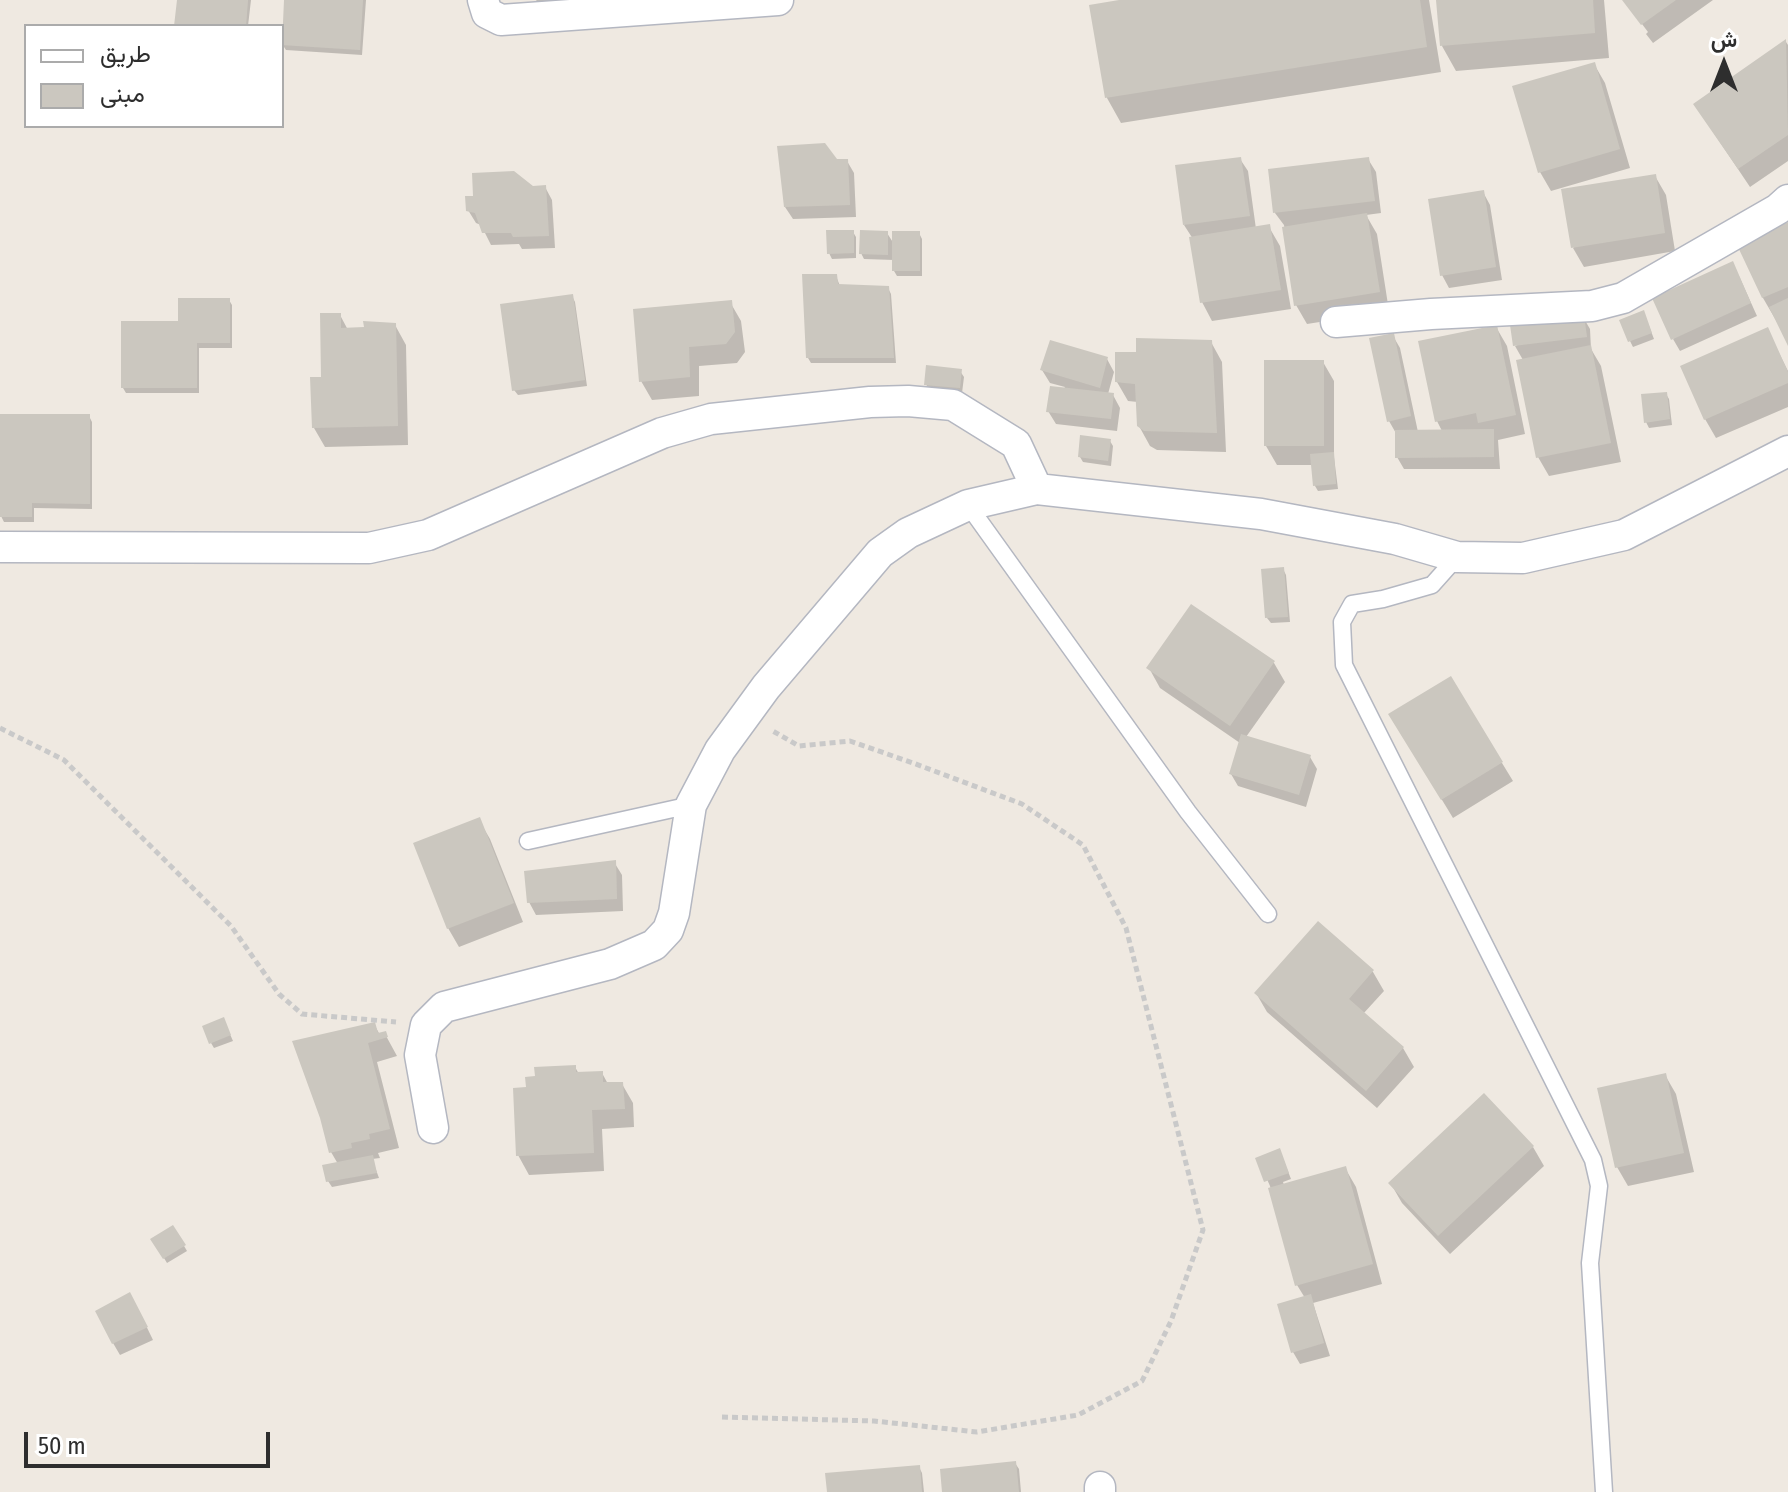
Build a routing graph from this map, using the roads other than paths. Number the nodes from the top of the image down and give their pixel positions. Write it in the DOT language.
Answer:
graph roads {
  1 [pos="483,0"];
  2 [pos="778,0"];
  3 [pos="1788,200"];
  4 [pos="1336,322"];
  5 [pos="1788,451"];
  6 [pos="1037,489"];
  7 [pos="968,505"];
  8 [pos="0,547"];
  9 [pos="1457,557"];
  10 [pos="691,805"];
  11 [pos="528,841"];
  12 [pos="1268,914"];
  13 [pos="433,1128"];
  14 [pos="1604,1492"];
  1 -- 2 [label="street"];
  3 -- 4 [label="street"];
  5 -- 9 [label="street"];
  6 -- 7 [label="street"];
  6 -- 8 [label="street"];
  6 -- 9 [label="street"];
  7 -- 10 [label="street"];
  7 -- 12 [label="lane"];
  9 -- 14 [label="lane"];
  10 -- 11 [label="lane"];
  10 -- 13 [label="street"];
}
